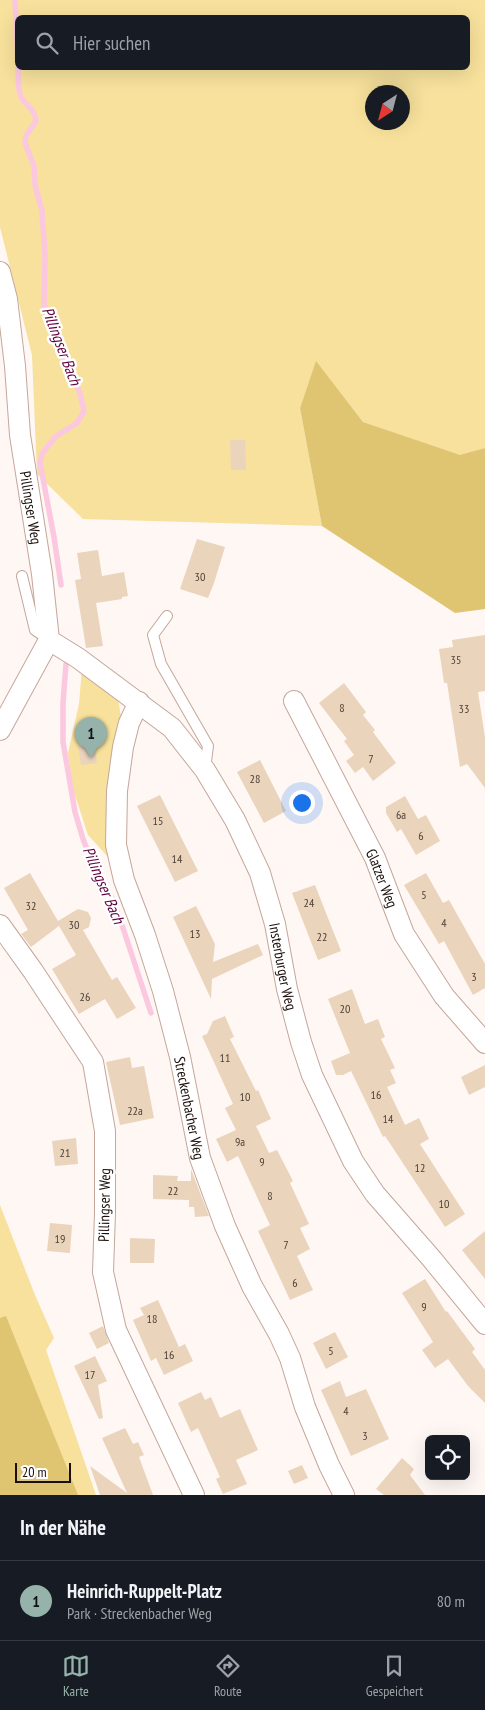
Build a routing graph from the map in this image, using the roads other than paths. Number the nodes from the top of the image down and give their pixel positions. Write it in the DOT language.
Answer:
graph roads {
  1 [pos="0,272"];
  2 [pos="22,576"];
  3 [pos="167,616"];
  4 [pos="49,640"];
  5 [pos="294,701"];
  6 [pos="139,702"];
  7 [pos="0,730"];
  8 [pos="205,770"];
  9 [pos="0,925"];
  10 [pos="485,1043"];
  11 [pos="485,1324"];
  12 [pos="194,1495"];
  13 [pos="344,1495"];
  1 -- 4 [label="street, Pillingser Weg"];
  2 -- 4 [label="lane"];
  3 -- 8 [label="lane"];
  4 -- 6 [label="street, Insterburger Weg"];
  4 -- 7 [label="street"];
  5 -- 10 [label="street, Glatzer Weg"];
  6 -- 8 [label="street, Insterburger Weg"];
  6 -- 13 [label="street, Streckenbacher Weg"];
  8 -- 11 [label="street, Insterburger Weg"];
  9 -- 12 [label="street, Pillingser Weg"];
}
